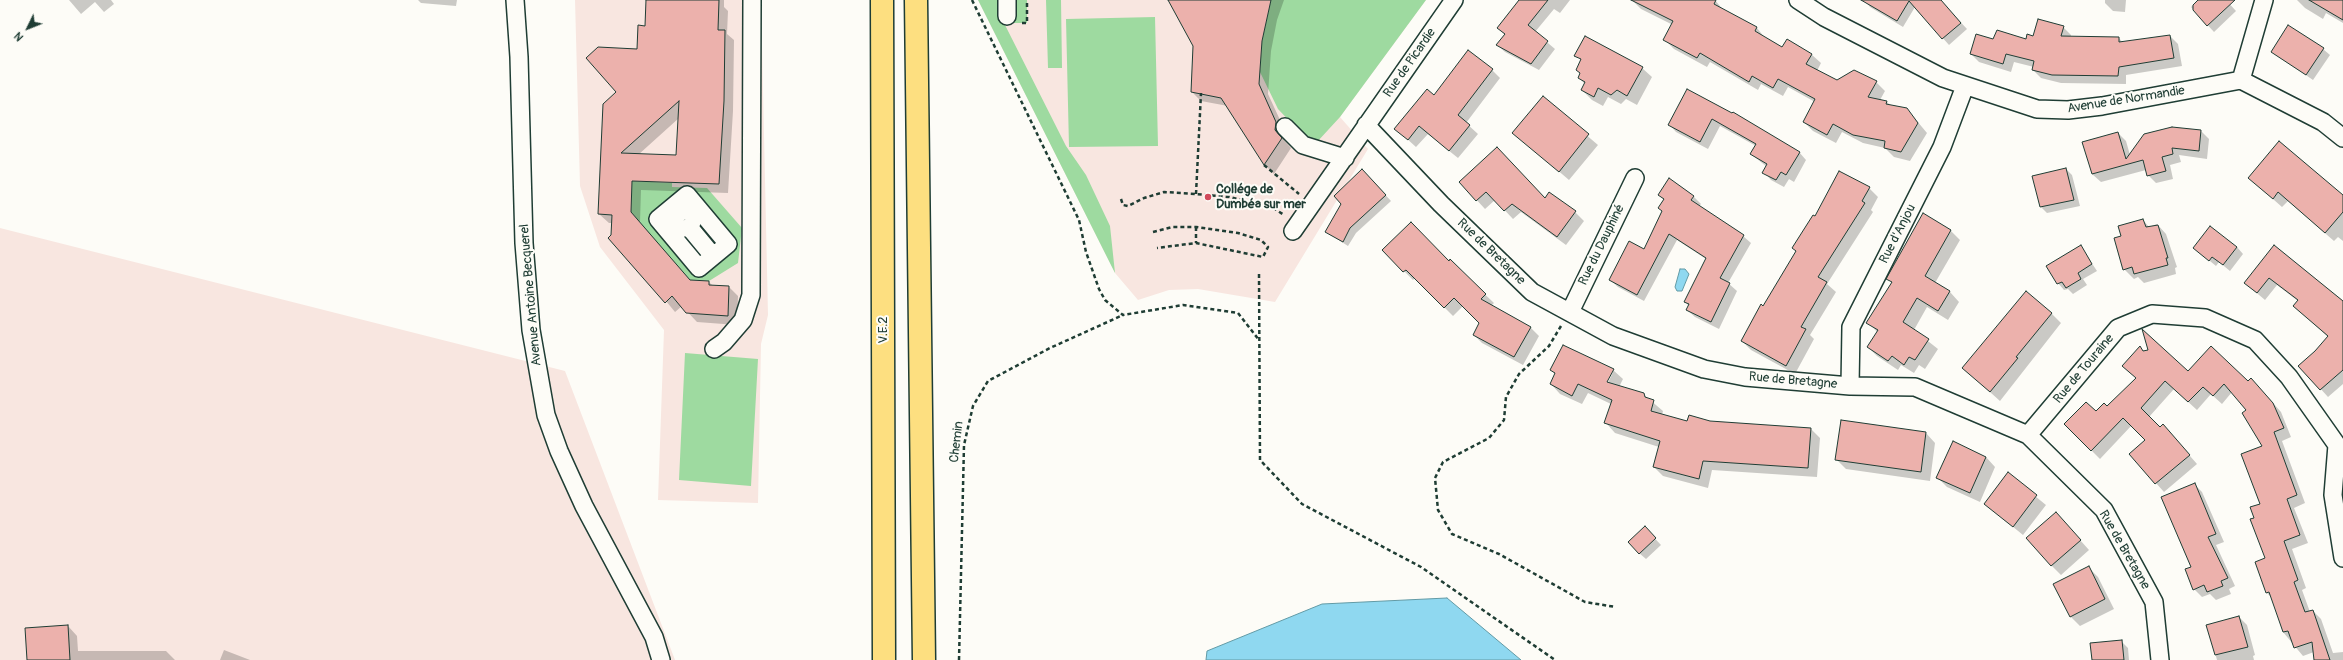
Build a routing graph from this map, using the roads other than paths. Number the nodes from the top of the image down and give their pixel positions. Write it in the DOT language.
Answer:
graph roads {
  1 [pos="515,0"];
  2 [pos="752,0"];
  3 [pos="882,0"];
  4 [pos="916,0"];
  5 [pos="1454,0"];
  6 [pos="1798,0"];
  7 [pos="2264,0"];
  8 [pos="2241,80"];
  9 [pos="1965,86"];
  10 [pos="1366,125"];
  11 [pos="1285,127"];
  12 [pos="2343,138"];
  13 [pos="1345,158"];
  14 [pos="1635,178"];
  15 [pos="683,219"];
  16 [pos="1291,224"];
  17 [pos="717,231"];
  18 [pos="702,243"];
  19 [pos="688,255"];
  20 [pos="713,256"];
  21 [pos="1570,312"];
  22 [pos="714,349"];
  23 [pos="1850,386"];
  24 [pos="2028,435"];
  25 [pos="2343,558"];
  26 [pos="660,660"];
  27 [pos="884,660"];
  28 [pos="924,660"];
  29 [pos="2160,660"];
  1 -- 26 [label="street, Avenue Antoine Becquerel"];
  2 -- 22 [label="street"];
  3 -- 27 [label="highway, V.E.2"];
  4 -- 28 [label="highway"];
  5 -- 10 [label="street, Rue de Picardie"];
  6 -- 9 [label="street, Avenue de Normandie"];
  7 -- 8 [label="street"];
  8 -- 9 [label="street, Avenue de Normandie"];
  8 -- 12 [label="street"];
  9 -- 23 [label="street, Rue d'Anjou"];
  10 -- 13 [label="street, Rue de Picardie"];
  10 -- 21 [label="street, Rue de Bretagne"];
  11 -- 13 [label="street"];
  13 -- 16 [label="street, Rue de Picardie"];
  14 -- 21 [label="street, Rue du Dauphiné"];
  15 -- 17 [label="street"];
  15 -- 18 [label="street"];
  15 -- 19 [label="street"];
  17 -- 18 [label="street"];
  17 -- 20 [label="street"];
  18 -- 19 [label="street"];
  18 -- 20 [label="street"];
  19 -- 20 [label="street"];
  21 -- 23 [label="street, Rue de Bretagne"];
  23 -- 24 [label="street, Rue de Bretagne"];
  24 -- 25 [label="street, Rue de Touraine"];
  24 -- 29 [label="street, Rue de Bretagne"];
}
